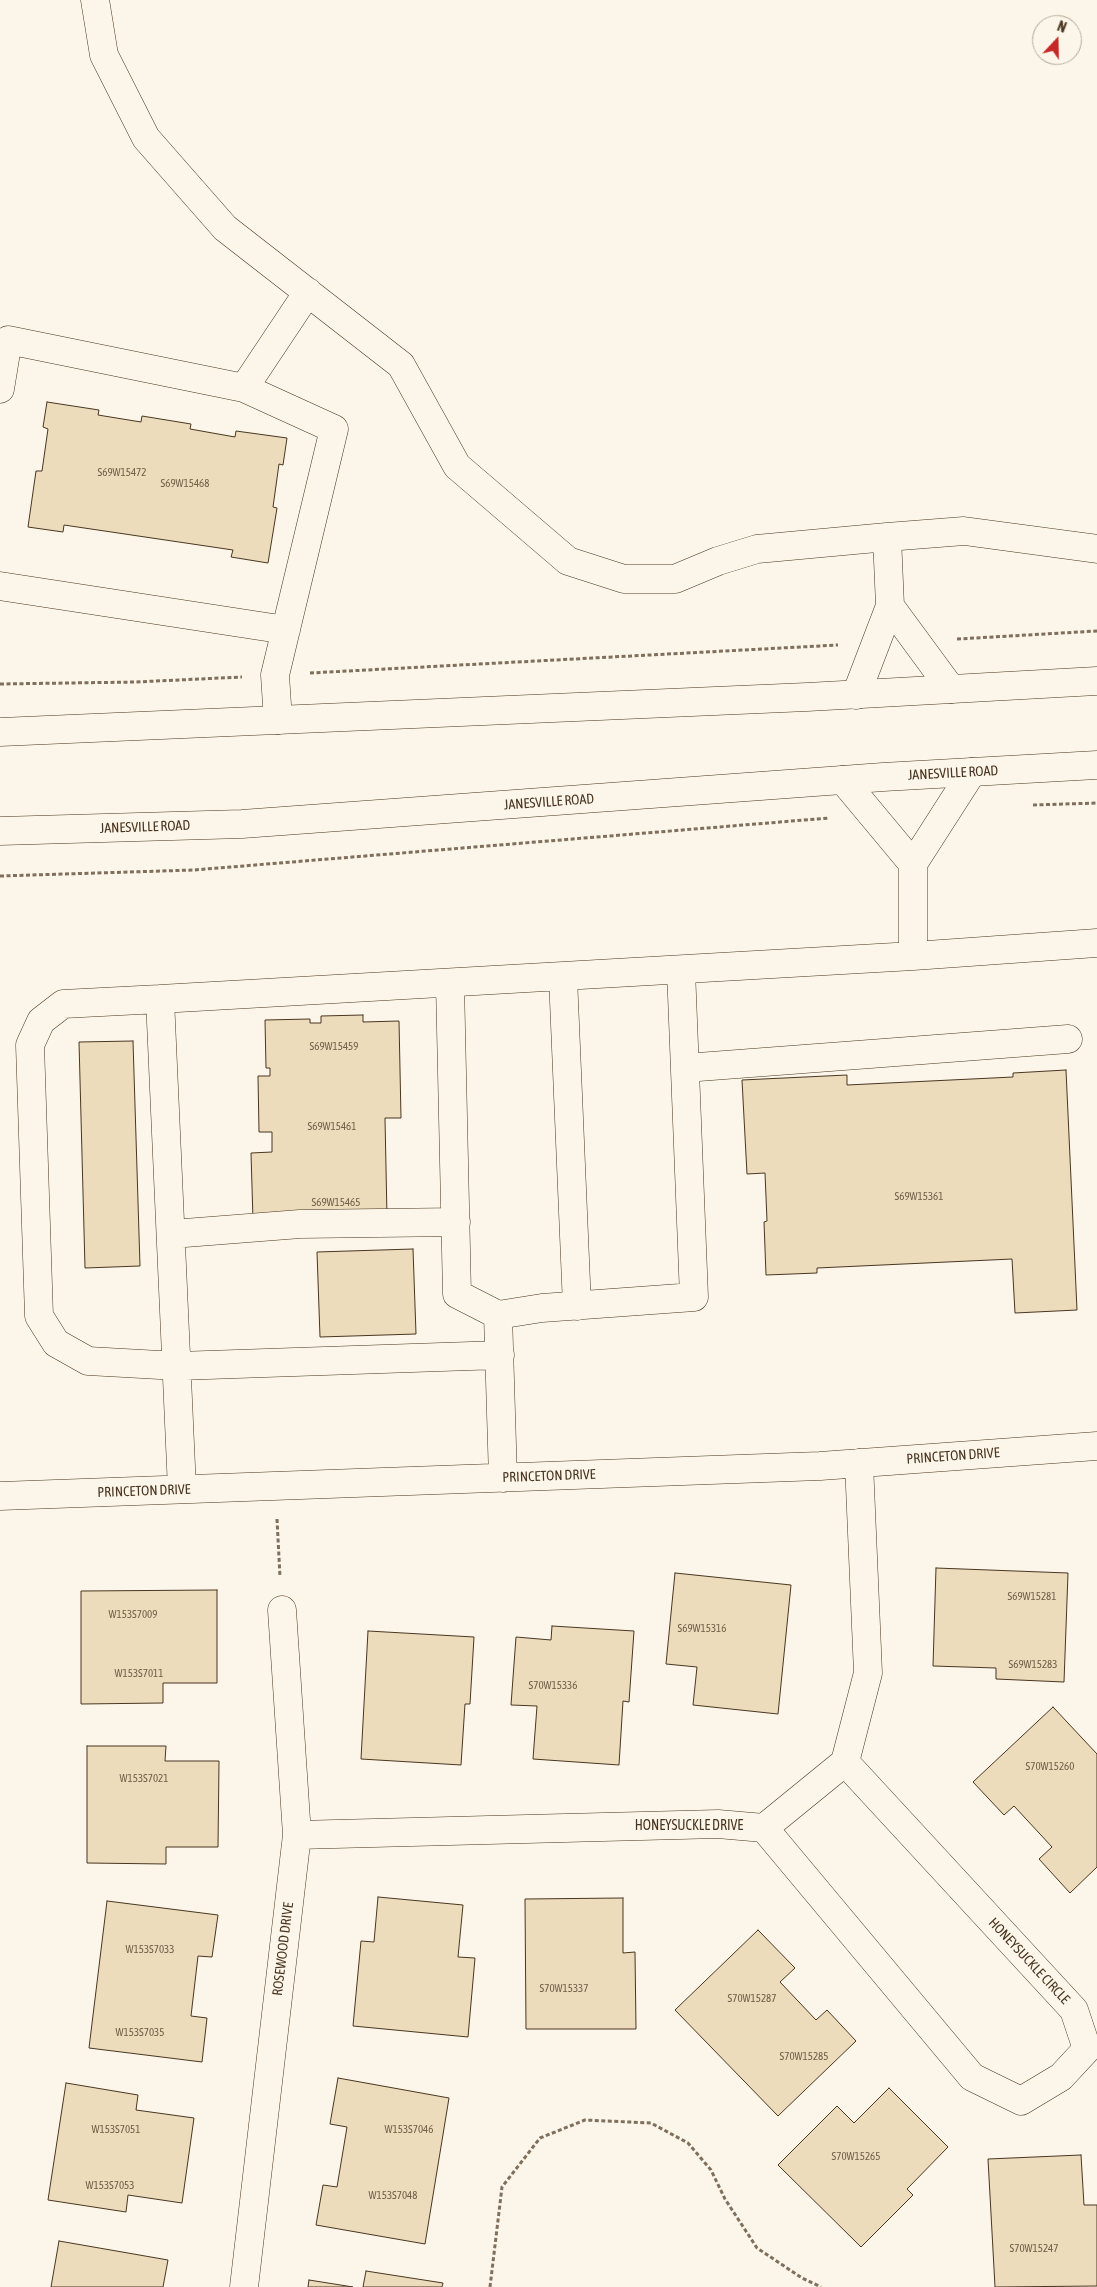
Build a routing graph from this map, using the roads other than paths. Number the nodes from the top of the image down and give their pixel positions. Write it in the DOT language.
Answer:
graph roads {
  1 [pos="95,0"];
  2 [pos="308,292"];
  3 [pos="244,388"];
  4 [pos="0,389"];
  5 [pos="887,537"];
  6 [pos="1097,549"];
  7 [pos="0,586"];
  8 [pos="890,606"];
  9 [pos="286,630"];
  10 [pos="1097,681"];
  11 [pos="951,689"];
  12 [pos="856,695"];
  13 [pos="278,720"];
  14 [pos="0,732"];
  15 [pos="1097,766"];
  16 [pos="972,772"];
  17 [pos="843,780"];
  18 [pos="0,830"];
  19 [pos="913,864"];
  20 [pos="1097,943"];
  21 [pos="913,956"];
  22 [pos="681,970"];
  23 [pos="563,977"];
  24 [pos="450,984"];
  25 [pos="160,999"];
  26 [pos="1068,1039"];
  27 [pos="684,1068"];
  28 [pos="456,1222"];
  29 [pos="172,1234"];
  30 [pos="578,1306"];
  31 [pos="498,1315"];
  32 [pos="500,1355"];
  33 [pos="178,1366"];
  34 [pos="1097,1446"];
  35 [pos="859,1463"];
  36 [pos="503,1478"];
  37 [pos="182,1489"];
  38 [pos="0,1496"];
  39 [pos="282,1610"];
  40 [pos="845,1762"];
  41 [pos="764,1828"];
  42 [pos="297,1835"];
  43 [pos="244,2287"];
  1 -- 2 [label="street"];
  2 -- 3 [label="street"];
  2 -- 5 [label="street"];
  3 -- 4 [label="street"];
  3 -- 9 [label="street"];
  5 -- 6 [label="street"];
  5 -- 8 [label="street"];
  7 -- 9 [label="street"];
  8 -- 11 [label="street"];
  8 -- 12 [label="street"];
  9 -- 13 [label="street"];
  10 -- 11 [label="street"];
  11 -- 12 [label="street"];
  12 -- 13 [label="street"];
  13 -- 14 [label="street"];
  15 -- 16 [label="street, JANESVILLE ROAD"];
  16 -- 17 [label="street, JANESVILLE ROAD"];
  16 -- 19 [label="street"];
  17 -- 18 [label="street, JANESVILLE ROAD"];
  17 -- 19 [label="street"];
  19 -- 21 [label="street"];
  20 -- 21 [label="street"];
  21 -- 22 [label="street"];
  22 -- 23 [label="street"];
  22 -- 27 [label="street"];
  23 -- 24 [label="street"];
  23 -- 30 [label="street"];
  24 -- 25 [label="street"];
  24 -- 28 [label="street"];
  25 -- 29 [label="street"];
  25 -- 33 [label="street"];
  26 -- 27 [label="street"];
  27 -- 30 [label="street"];
  28 -- 29 [label="street"];
  28 -- 31 [label="street"];
  29 -- 33 [label="street"];
  30 -- 31 [label="street"];
  31 -- 32 [label="street"];
  32 -- 33 [label="street"];
  32 -- 36 [label="street"];
  33 -- 37 [label="street"];
  34 -- 35 [label="street, PRINCETON DRIVE"];
  35 -- 36 [label="street, PRINCETON DRIVE"];
  35 -- 40 [label="street"];
  36 -- 37 [label="street, PRINCETON DRIVE"];
  37 -- 38 [label="street, PRINCETON DRIVE"];
  39 -- 42 [label="street, ROSEWOOD DRIVE"];
  40 -- 41 [label="street"];
  40 -- 41 [label="street, HONEYSUCKLE CIRCLE"];
  41 -- 42 [label="street, HONEYSUCKLE DRIVE"];
  42 -- 43 [label="street, ROSEWOOD DRIVE"];
}
